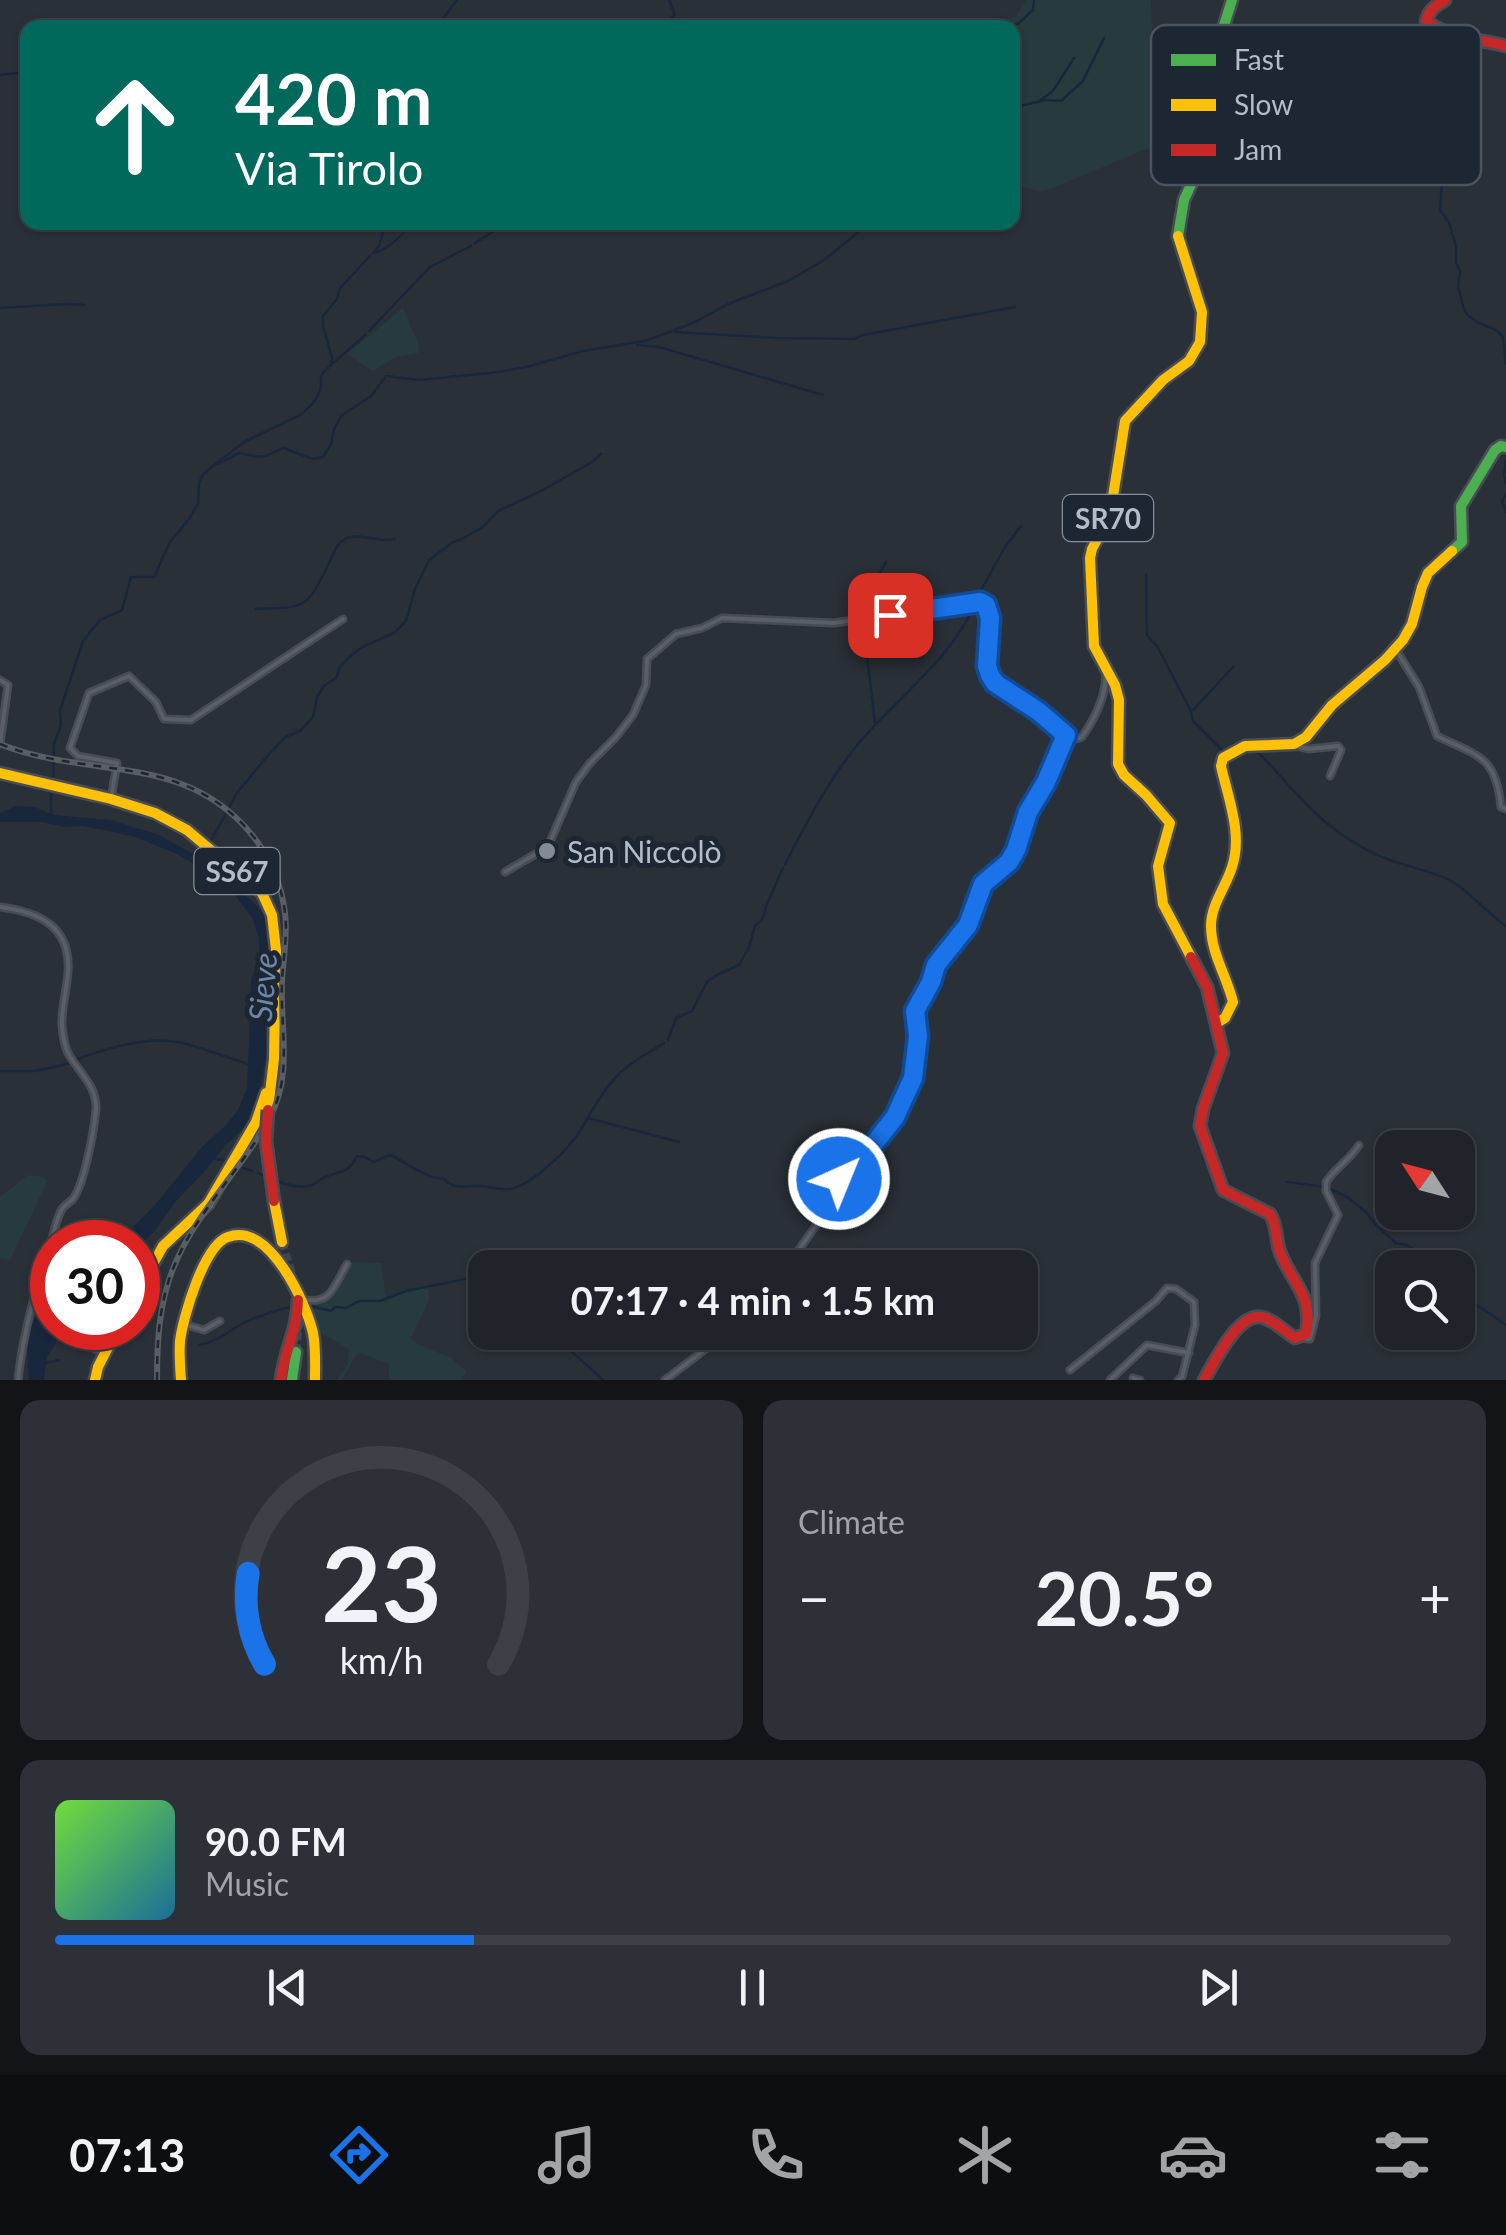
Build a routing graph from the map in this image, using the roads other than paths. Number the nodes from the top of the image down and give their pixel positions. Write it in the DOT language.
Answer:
graph roads {
  1 [pos="1232,0"];
  2 [pos="1445,0"];
  3 [pos="1224,25"];
  4 [pos="1429,25"];
  5 [pos="1481,40"];
  6 [pos="1506,46"];
  7 [pos="1191,185"];
  8 [pos="1504,447"];
  9 [pos="343,619"];
  10 [pos="1395,649"];
  11 [pos="1106,668"];
  12 [pos="0,680"];
  13 [pos="1066,735"];
  14 [pos="0,744"];
  15 [pos="1290,744"];
  16 [pos="0,773"];
  17 [pos="1330,776"];
  18 [pos="110,799"];
  19 [pos="1506,809"];
  20 [pos="505,872"];
  21 [pos="0,906"];
  22 [pos="1216,1024"];
  23 [pos="274,1060"];
  24 [pos="1359,1145"];
  25 [pos="282,1242"];
  26 [pos="798,1250"];
  27 [pos="160,1251"];
  28 [pos="347,1264"];
  29 [pos="294,1286"];
  30 [pos="303,1303"];
  31 [pos="220,1321"];
  32 [pos="183,1324"];
  33 [pos="1304,1336"];
  34 [pos="97,1350"];
  35 [pos="106,1350"];
  36 [pos="704,1350"];
  37 [pos="296,1352"];
  38 [pos="1189,1353"];
  39 [pos="104,1354"];
  40 [pos="1070,1370"];
  41 [pos="293,1376"];
  42 [pos="1182,1379"];
  43 [pos="18,1380"];
  44 [pos="95,1380"];
  45 [pos="181,1380"];
  46 [pos="281,1380"];
  47 [pos="315,1380"];
  48 [pos="665,1380"];
  49 [pos="1110,1380"];
  50 [pos="1204,1380"];
  1 -- 3 [label="main road, SR70"];
  2 -- 4 [label="main road"];
  5 -- 6 [label="main road"];
  7 -- 11 [label="main road, SR70"];
  8 -- 10 [label="main road"];
  9 -- 18 [label="street"];
  10 -- 15 [label="main road"];
  10 -- 19 [label="street"];
  11 -- 13 [label="street"];
  11 -- 22 [label="main road, SR70"];
  12 -- 14 [label="street"];
  13 -- 20 [label="street"];
  13 -- 26 [label="street"];
  15 -- 17 [label="street"];
  15 -- 22 [label="main road"];
  16 -- 18 [label="main road, SS67"];
  18 -- 23 [label="main road, SS67"];
  21 -- 43 [label="street"];
  22 -- 33 [label="main road, SR70"];
  23 -- 25 [label="main road, SS67, bridge"];
  23 -- 27 [label="main road"];
  24 -- 33 [label="street"];
  28 -- 30 [label="street"];
  29 -- 30 [label="main road"];
  29 -- 32 [label="main road"];
  29 -- 46 [label="main road"];
  30 -- 47 [label="main road"];
  31 -- 32 [label="street"];
  32 -- 45 [label="main road"];
  33 -- 50 [label="main road"];
  34 -- 39 [label="street"];
  35 -- 39 [label="main road"];
  36 -- 48 [label="street"];
  37 -- 41 [label="main road"];
  38 -- 40 [label="street"];
  38 -- 42 [label="street"];
  38 -- 49 [label="street"];
  39 -- 44 [label="main road"];
}
